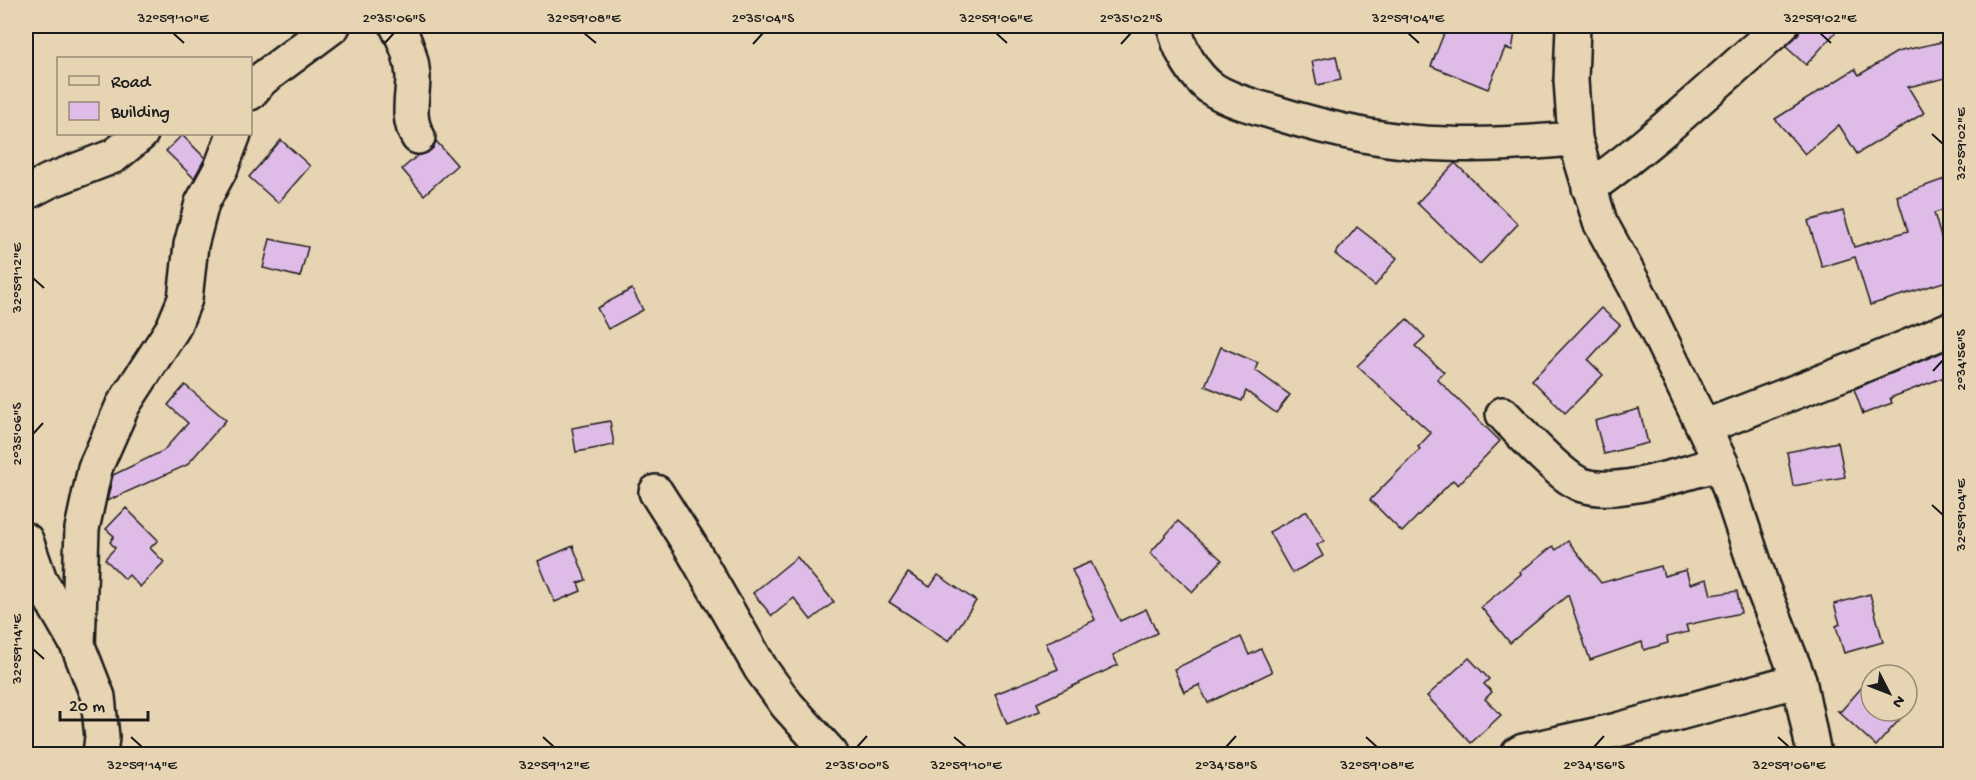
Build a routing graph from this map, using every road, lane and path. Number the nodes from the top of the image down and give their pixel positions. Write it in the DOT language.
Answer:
graph roads {
  1 [pos="333,26"];
  2 [pos="397,26"];
  3 [pos="1175,26"];
  4 [pos="1573,26"];
  5 [pos="1781,26"];
  6 [pos="252,91"];
  7 [pos="140,135"];
  8 [pos="234,135"];
  9 [pos="418,137"];
  10 [pos="1575,139"];
  11 [pos="1589,188"];
  12 [pos="26,193"];
  13 [pos="1950,329"];
  14 [pos="1503,414"];
  15 [pos="1704,427"];
  16 [pos="1721,463"];
  17 [pos="656,492"];
  18 [pos="26,540"];
  19 [pos="78,646"];
  20 [pos="1799,681"];
  21 [pos="100,754"];
  22 [pos="831,754"];
  23 [pos="1518,754"];
  24 [pos="1814,754"];
  1 -- 6 [label="street"];
  2 -- 9 [label="street"];
  3 -- 10 [label="street"];
  4 -- 10 [label="street"];
  5 -- 11 [label="street"];
  7 -- 12 [label="street"];
  8 -- 19 [label="street"];
  10 -- 11 [label="street"];
  11 -- 15 [label="street"];
  13 -- 15 [label="street"];
  14 -- 16 [label="street"];
  15 -- 16 [label="street"];
  16 -- 20 [label="street"];
  17 -- 22 [label="street"];
  18 -- 19 [label="street"];
  19 -- 21 [label="street"];
  20 -- 23 [label="street"];
  20 -- 24 [label="street"];
}
